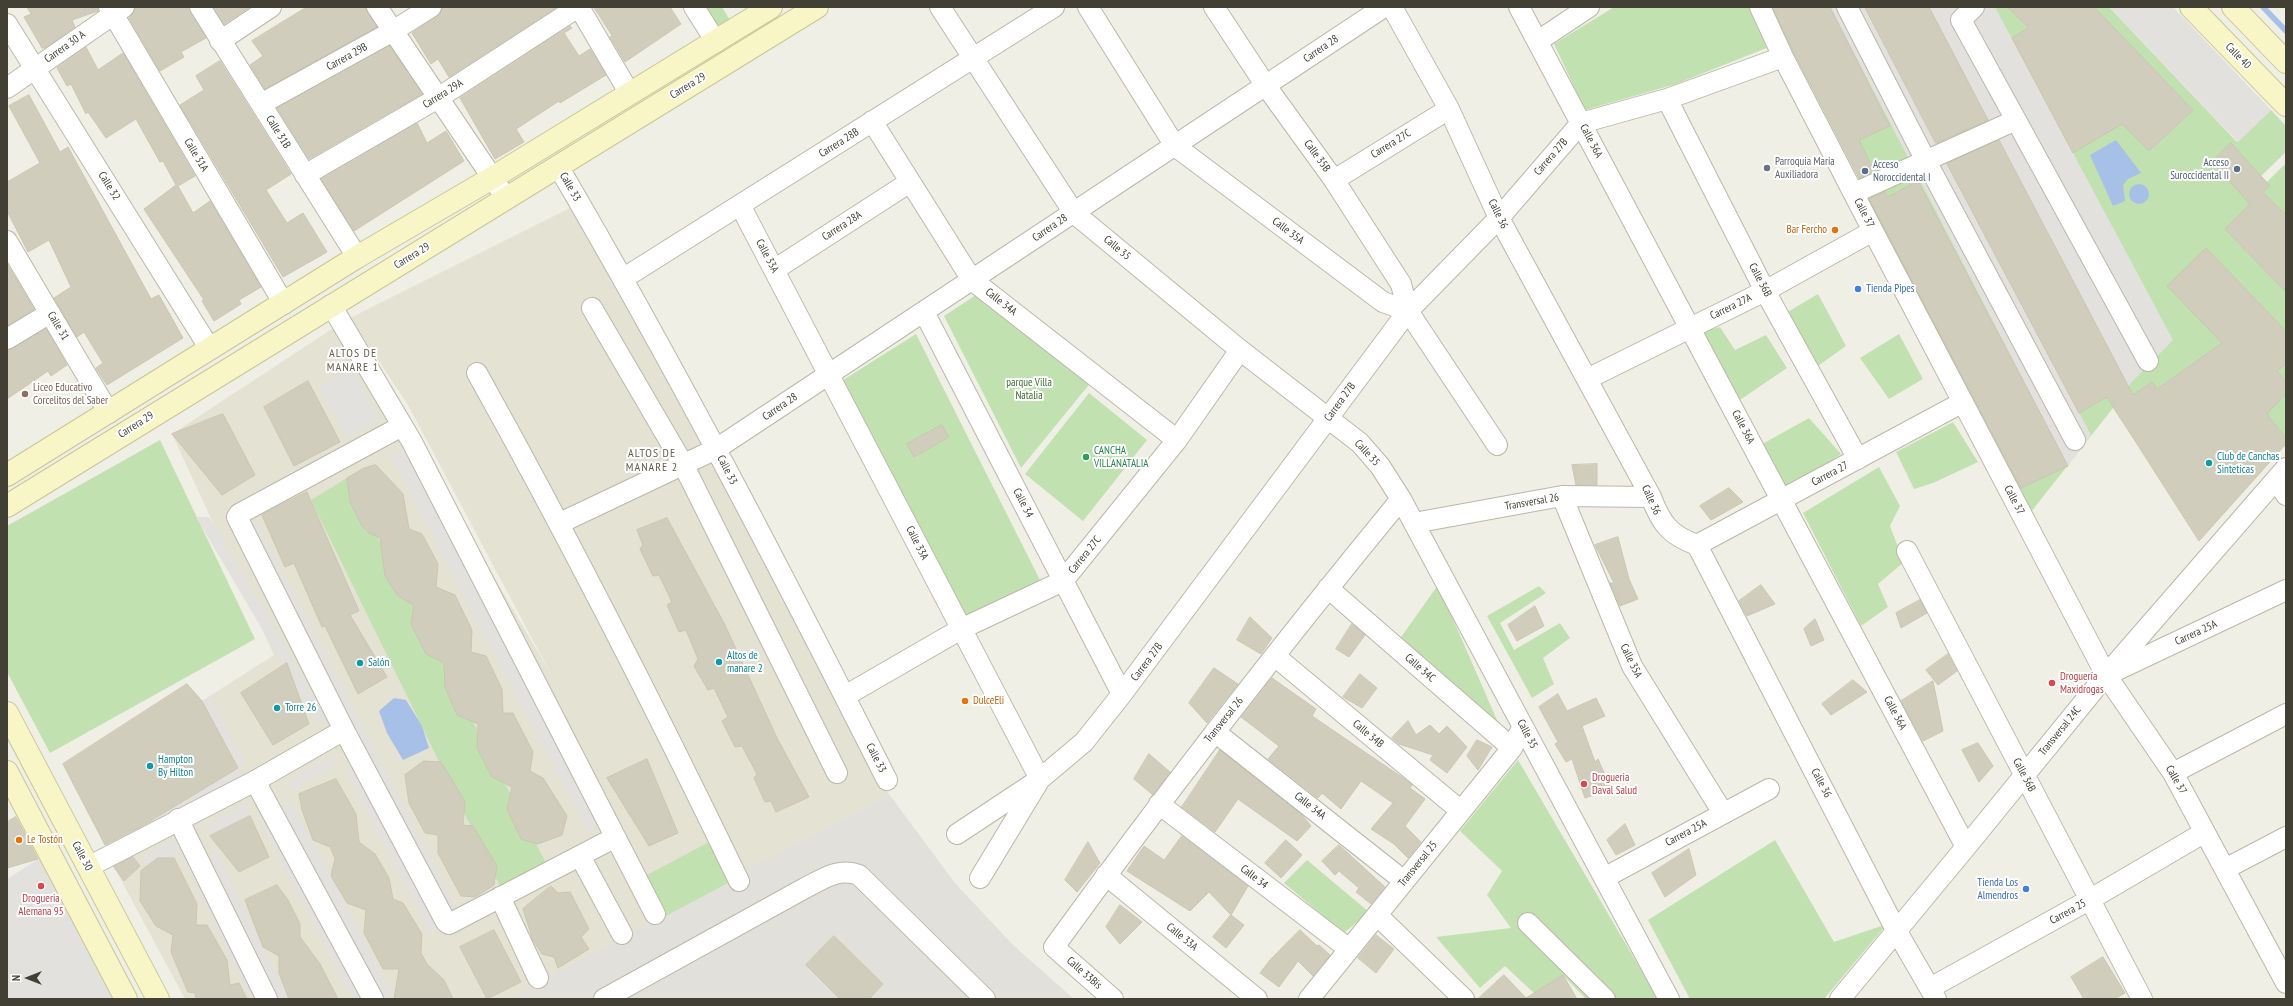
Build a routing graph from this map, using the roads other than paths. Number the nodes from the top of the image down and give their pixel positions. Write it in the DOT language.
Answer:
graph roads {
  1 [pos="200,7"];
  2 [pos="271,7"];
  3 [pos="377,7"];
  4 [pos="431,7"];
  5 [pos="578,7"];
  6 [pos="694,7"];
  7 [pos="772,7"];
  8 [pos="817,7"];
  9 [pos="940,7"];
  10 [pos="1054,7"];
  11 [pos="1088,7"];
  12 [pos="1214,7"];
  13 [pos="1384,7"];
  14 [pos="1392,7"];
  15 [pos="1519,7"];
  16 [pos="1590,7"];
  17 [pos="1760,7"];
  18 [pos="1847,7"];
  19 [pos="2190,7"];
  20 [pos="2233,7"];
  21 [pos="115,9"];
  22 [pos="1963,11"];
  23 [pos="7,24"];
  24 [pos="393,31"];
  25 [pos="1538,41"];
  26 [pos="220,42"];
  27 [pos="716,42"];
  28 [pos="1783,57"];
  29 [pos="973,58"];
  30 [pos="2286,62"];
  31 [pos="36,68"];
  32 [pos="1266,86"];
  33 [pos="7,88"];
  34 [pos="630,94"];
  35 [pos="438,98"];
  36 [pos="1666,99"];
  37 [pos="260,104"];
  38 [pos="2286,105"];
  39 [pos="1448,109"];
  40 [pos="2016,120"];
  41 [pos="872,121"];
  42 [pos="1581,123"];
  43 [pos="1175,146"];
  44 [pos="1925,160"];
  45 [pos="558,166"];
  46 [pos="305,175"];
  47 [pos="492,178"];
  48 [pos="1334,180"];
  49 [pos="910,182"];
  50 [pos="1854,193"];
  51 [pos="506,198"];
  52 [pos="740,205"];
  53 [pos="1074,213"];
  54 [pos="1499,218"];
  55 [pos="1873,231"];
  56 [pos="7,241"];
  57 [pos="357,257"];
  58 [pos="774,270"];
  59 [pos="624,278"];
  60 [pos="972,280"];
  61 [pos="1765,291"];
  62 [pos="284,304"];
  63 [pos="331,305"];
  64 [pos="592,308"];
  65 [pos="1408,310"];
  66 [pos="924,312"];
  67 [pos="50,313"];
  68 [pos="1690,327"];
  69 [pos="7,339"];
  70 [pos="210,350"];
  71 [pos="1240,350"];
  72 [pos="2148,361"];
  73 [pos="477,373"];
  74 [pos="829,375"];
  75 [pos="1587,379"];
  76 [pos="1963,402"];
  77 [pos="109,412"];
  78 [pos="1328,418"];
  79 [pos="402,426"];
  80 [pos="1177,440"];
  81 [pos="2075,440"];
  82 [pos="1497,445"];
  83 [pos="716,449"];
  84 [pos="1858,459"];
  85 [pos="683,464"];
  86 [pos="7,475"];
  87 [pos="2283,481"];
  88 [pos="1562,496"];
  89 [pos="1651,497"];
  90 [pos="1401,499"];
  91 [pos="1782,500"];
  92 [pos="7,506"];
  93 [pos="560,523"];
  94 [pos="1414,523"];
  95 [pos="1697,545"];
  96 [pos="1907,551"];
  97 [pos="1064,581"];
  98 [pos="1328,588"];
  99 [pos="2286,590"];
  100 [pos="961,629"];
  101 [pos="1276,657"];
  102 [pos="2106,675"];
  103 [pos="1122,694"];
  104 [pos="845,696"];
  105 [pos="7,713"];
  106 [pos="2286,714"];
  107 [pos="1523,726"];
  108 [pos="344,730"];
  109 [pos="1215,732"];
  110 [pos="1512,748"];
  111 [pos="7,772"];
  112 [pos="2174,773"];
  113 [pos="837,774"];
  114 [pos="2025,776"];
  115 [pos="1040,779"];
  116 [pos="887,780"];
  117 [pos="255,781"];
  118 [pos="1769,789"];
  119 [pos="1159,804"];
  120 [pos="1461,811"];
  121 [pos="1724,813"];
  122 [pos="178,819"];
  123 [pos="2205,832"];
  124 [pos="957,834"];
  125 [pos="2286,837"];
  126 [pos="614,838"];
  127 [pos="1966,847"];
  128 [pos="580,856"];
  129 [pos="88,866"];
  130 [pos="2225,869"];
  131 [pos="1106,875"];
  132 [pos="980,878"];
  133 [pos="1604,878"];
  134 [pos="739,881"];
  135 [pos="1404,881"];
  136 [pos="500,897"];
  137 [pos="2089,900"];
  138 [pos="655,914"];
  139 [pos="1377,915"];
  140 [pos="1528,923"];
  141 [pos="1896,930"];
  142 [pos="622,934"];
  143 [pos="1054,947"];
  144 [pos="1349,950"];
  145 [pos="2281,963"];
  146 [pos="538,978"];
  147 [pos="2286,983"];
  148 [pos="1933,994"];
  149 [pos="2137,997"];
  150 [pos="126,999"];
  151 [pos="158,999"];
  152 [pos="268,999"];
  153 [pos="373,999"];
  154 [pos="604,999"];
  155 [pos="985,999"];
  156 [pos="1113,999"];
  157 [pos="1257,999"];
  158 [pos="1309,999"];
  159 [pos="1464,999"];
  160 [pos="1605,999"];
  161 [pos="1668,999"];
  162 [pos="1840,999"];
  1 -- 26 [label="street, Calle 31B"];
  2 -- 26 [label="street"];
  3 -- 24 [label="street"];
  4 -- 24 [label="street, Carrera 29B"];
  5 -- 34 [label="street"];
  5 -- 35 [label="street, Carrera 29A"];
  6 -- 27 [label="street"];
  7 -- 27 [label="main road, Carrera 29"];
  8 -- 45 [label="main road, Carrera 29"];
  9 -- 29 [label="street, Calle 35"];
  10 -- 29 [label="street, Carrera 28B"];
  11 -- 43 [label="street, Calle 35A"];
  12 -- 32 [label="street, Calle 35B"];
  13 -- 32 [label="street, Carrera 28"];
  14 -- 39 [label="street, Calle 36"];
  15 -- 25 [label="street, Calle 36A"];
  16 -- 25 [label="street"];
  17 -- 28 [label="street, Calle 37"];
  18 -- 44 [label="street"];
  19 -- 38 [label="main road, Calle 40"];
  20 -- 30 [label="main road"];
  21 -- 31 [label="street, Carrera 30 A"];
  21 -- 62 [label="street, Calle 31A"];
  22 -- 40 [label="street"];
  23 -- 31 [label="street, Calle 32"];
  24 -- 35 [label="street"];
  24 -- 37 [label="street, Carrera 29B"];
  25 -- 42 [label="street, Calle 36A"];
  26 -- 37 [label="street, Calle 31B"];
  27 -- 34 [label="main road, Carrera 29"];
  28 -- 36 [label="street"];
  28 -- 50 [label="street, Calle 37"];
  29 -- 41 [label="street, Carrera 28B"];
  29 -- 53 [label="street, Calle 35"];
  31 -- 33 [label="street, Carrera 30 A"];
  31 -- 70 [label="street, Calle 32"];
  32 -- 43 [label="street, Carrera 28"];
  32 -- 48 [label="street, Calle 35B"];
  34 -- 47 [label="main road, Carrera 29"];
  35 -- 46 [label="street, Carrera 29A"];
  35 -- 47 [label="street"];
  36 -- 42 [label="street"];
  36 -- 61 [label="street, Calle 36B"];
  37 -- 46 [label="street, Calle 31B"];
  39 -- 48 [label="street, Carrera 27C"];
  39 -- 54 [label="street, Calle 36"];
  40 -- 44 [label="street"];
  40 -- 72 [label="street"];
  41 -- 49 [label="street, Calle 34A"];
  41 -- 52 [label="street, Carrera 28B"];
  42 -- 54 [label="street, Carrera 27B"];
  42 -- 68 [label="street, Calle 36A"];
  43 -- 53 [label="street, Carrera 28"];
  43 -- 65 [label="street, Calle 35A"];
  44 -- 50 [label="street"];
  44 -- 81 [label="street"];
  45 -- 51 [label="main road, Carrera 29"];
  45 -- 59 [label="street, Calle 33"];
  46 -- 57 [label="street, Calle 31B"];
  47 -- 51 [label="street"];
  47 -- 57 [label="main road, Carrera 29"];
  48 -- 65 [label="street, Calle 35B"];
  49 -- 58 [label="street, Carrera 28A"];
  49 -- 60 [label="street, Calle 34A"];
  50 -- 55 [label="street, Calle 37"];
  51 -- 63 [label="main road, Carrera 29"];
  52 -- 58 [label="street, Calle 33A"];
  52 -- 59 [label="street, Carrera 28B"];
  53 -- 60 [label="street, Carrera 28"];
  53 -- 71 [label="street, Calle 35"];
  54 -- 65 [label="street, Carrera 27B"];
  54 -- 75 [label="street, Calle 36"];
  55 -- 61 [label="street, Carrera 27A"];
  55 -- 76 [label="street, Calle 37"];
  56 -- 67 [label="street, Calle 31"];
  57 -- 62 [label="main road, Carrera 29"];
  58 -- 74 [label="street, Calle 33A"];
  59 -- 83 [label="street, Calle 33"];
  60 -- 66 [label="street, Carrera 28"];
  60 -- 80 [label="street, Calle 34A"];
  61 -- 68 [label="street, Carrera 27A"];
  61 -- 84 [label="street, Calle 36B"];
  62 -- 70 [label="main road, Carrera 29"];
  63 -- 79 [label="street"];
  63 -- 92 [label="main road, Carrera 29"];
  64 -- 85 [label="street"];
  65 -- 78 [label="street, Carrera 27B"];
  65 -- 82 [label="street"];
  66 -- 74 [label="street, Carrera 28"];
  66 -- 97 [label="street, Calle 34"];
  67 -- 69 [label="street"];
  67 -- 77 [label="street, Calle 31"];
  68 -- 75 [label="street, Carrera 27A"];
  68 -- 91 [label="street, Calle 36A"];
  70 -- 77 [label="main road, Carrera 29"];
  71 -- 78 [label="street, Calle 35"];
  71 -- 80 [label="street, Carrera 27C"];
  73 -- 93 [label="street"];
  74 -- 83 [label="street, Carrera 28"];
  74 -- 100 [label="street, Calle 33A"];
  75 -- 89 [label="street, Calle 36"];
  76 -- 84 [label="street, Carrera 27"];
  76 -- 102 [label="street, Calle 37"];
  77 -- 86 [label="main road, Carrera 29"];
  78 -- 90 [label="street, Calle 35"];
  78 -- 103 [label="street, Carrera 27B"];
  79 -- 108 [label="street"];
  79 -- 126 [label="street"];
  80 -- 97 [label="street, Carrera 27C"];
  83 -- 85 [label="street, Carrera 28"];
  83 -- 104 [label="street, Calle 33"];
  84 -- 91 [label="street, Carrera 27"];
  85 -- 93 [label="street, Carrera 28"];
  85 -- 113 [label="street"];
  87 -- 102 [label="street, Transversal 24C"];
  88 -- 89 [label="street, Transversal 26"];
  88 -- 94 [label="street, Transversal 26"];
  88 -- 121 [label="street, Calle 35A"];
  89 -- 95 [label="street, Calle 36"];
  90 -- 94 [label="street, Calle 35"];
  90 -- 98 [label="street, Transversal 26"];
  91 -- 95 [label="street, Carrera 27"];
  91 -- 127 [label="street, Calle 36A"];
  93 -- 134 [label="street"];
  94 -- 107 [label="street, Calle 35"];
  95 -- 141 [label="street, Calle 36"];
  96 -- 114 [label="street, Calle 36B"];
  97 -- 100 [label="street, Carrera 27C"];
  97 -- 103 [label="street, Calle 34"];
  98 -- 101 [label="street, Transversal 26"];
  98 -- 110 [label="street, Calle 34C"];
  99 -- 102 [label="street, Carrera 25A"];
  100 -- 104 [label="street, Carrera 27C"];
  100 -- 115 [label="street, Calle 33A"];
  101 -- 109 [label="street, Transversal 26"];
  101 -- 120 [label="street, Calle 34B"];
  102 -- 112 [label="street, Calle 37"];
  102 -- 114 [label="street, Transversal 24C"];
  103 -- 115 [label="street, Carrera 27B"];
  104 -- 116 [label="street, Calle 33"];
  105 -- 129 [label="main road, Calle 30"];
  106 -- 112 [label="street"];
  107 -- 110 [label="street, Transversal 25"];
  107 -- 133 [label="street, Calle 35"];
  108 -- 117 [label="street"];
  108 -- 136 [label="street"];
  109 -- 119 [label="street, Transversal 26"];
  109 -- 135 [label="street, Calle 34A"];
  110 -- 120 [label="street, Transversal 25"];
  111 -- 150 [label="main road"];
  112 -- 123 [label="street, Calle 37"];
  114 -- 127 [label="street, Transversal 24C"];
  114 -- 137 [label="street, Calle 36B"];
  115 -- 124 [label="street, Carrera 27B"];
  115 -- 132 [label="street"];
  117 -- 122 [label="street"];
  117 -- 153 [label="street"];
  118 -- 121 [label="street, Carrera 25A"];
  119 -- 131 [label="street, Transversal 26"];
  119 -- 144 [label="street, Calle 34"];
  120 -- 135 [label="street, Transversal 25"];
  121 -- 133 [label="street, Carrera 25A"];
  122 -- 129 [label="street"];
  122 -- 152 [label="street"];
  123 -- 130 [label="street, Calle 37"];
  123 -- 137 [label="street, Carrera 25"];
  125 -- 130 [label="street"];
  126 -- 128 [label="street"];
  126 -- 138 [label="street"];
  127 -- 141 [label="street, Transversal 24C"];
  128 -- 136 [label="street"];
  128 -- 142 [label="street"];
  129 -- 151 [label="main road, Calle 30"];
  130 -- 145 [label="street, Calle 37"];
  131 -- 143 [label="street, Transversal 26"];
  131 -- 157 [label="street, Calle 33A"];
  133 -- 161 [label="street, Calle 35"];
  135 -- 139 [label="street, Transversal 25"];
  136 -- 146 [label="street"];
  137 -- 148 [label="street, Carrera 25"];
  137 -- 149 [label="street, Calle 36B"];
  139 -- 144 [label="street, Transversal 25"];
  139 -- 159 [label="street"];
  140 -- 160 [label="street"];
  141 -- 148 [label="street, Calle 36"];
  141 -- 162 [label="street, Transversal 24C"];
  143 -- 156 [label="street, Calle 33Bis"];
  144 -- 158 [label="street, Transversal 25"];
  145 -- 147 [label="street, Calle 37"];
  154 -- 155 [label="street"];
}
